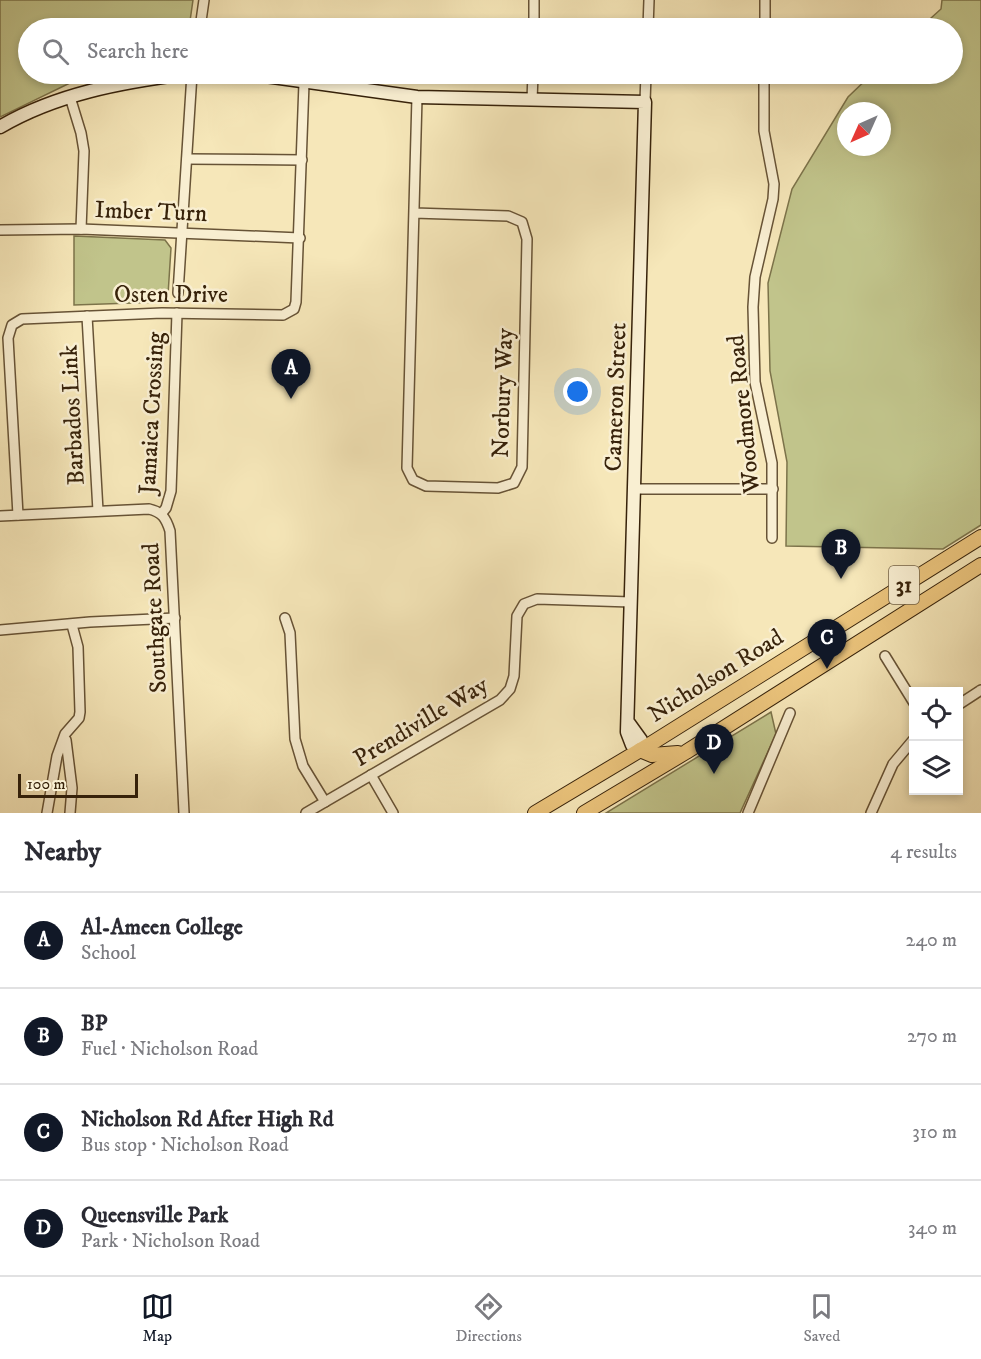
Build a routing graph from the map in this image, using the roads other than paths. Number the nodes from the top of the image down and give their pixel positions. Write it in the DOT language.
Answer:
graph roads {
  1 [pos="204,0"];
  2 [pos="534,0"];
  3 [pos="649,0"];
  4 [pos="765,0"];
  5 [pos="201,18"];
  6 [pos="534,18"];
  7 [pos="648,18"];
  8 [pos="765,18"];
  9 [pos="120,84"];
  10 [pos="192,84"];
  11 [pos="304,84"];
  12 [pos="312,84"];
  13 [pos="533,84"];
  14 [pos="646,84"];
  15 [pos="764,84"];
  16 [pos="70,97"];
  17 [pos="417,97"];
  18 [pos="532,100"];
  19 [pos="645,102"];
  20 [pos="0,127"];
  21 [pos="188,159"];
  22 [pos="302,160"];
  23 [pos="414,213"];
  24 [pos="81,229"];
  25 [pos="0,230"];
  26 [pos="181,232"];
  27 [pos="300,238"];
  28 [pos="178,293"];
  29 [pos="177,313"];
  30 [pos="87,316"];
  31 [pos="635,489"];
  32 [pos="772,489"];
  33 [pos="99,511"];
  34 [pos="162,513"];
  35 [pos="18,515"];
  36 [pos="0,516"];
  37 [pos="981,537"];
  38 [pos="772,538"];
  39 [pos="981,565"];
  40 [pos="632,602"];
  41 [pos="175,618"];
  42 [pos="285,618"];
  43 [pos="72,625"];
  44 [pos="0,630"];
  45 [pos="885,656"];
  46 [pos="981,690"];
  47 [pos="909,695"];
  48 [pos="963,702"];
  49 [pos="790,713"];
  50 [pos="65,734"];
  51 [pos="912,741"];
  52 [pos="640,750"];
  53 [pos="686,752"];
  54 [pos="371,775"];
  55 [pos="635,782"];
  56 [pos="325,802"];
  57 [pos="599,809"];
  58 [pos="47,813"];
  59 [pos="70,813"];
  60 [pos="184,813"];
  61 [pos="306,813"];
  62 [pos="393,813"];
  63 [pos="535,813"];
  64 [pos="584,813"];
  65 [pos="748,813"];
  66 [pos="871,813"];
  1 -- 5 [label="street"];
  2 -- 6 [label="street"];
  3 -- 7 [label="street"];
  4 -- 8 [label="street"];
  9 -- 16 [label="street"];
  10 -- 21 [label="street"];
  11 -- 22 [label="street, Osten Drive"];
  12 -- 17 [label="street"];
  13 -- 18 [label="street"];
  14 -- 19 [label="street, Cameron Street"];
  15 -- 32 [label="street, Woodmore Road"];
  16 -- 20 [label="street"];
  16 -- 24 [label="street"];
  17 -- 18 [label="street"];
  17 -- 23 [label="street, Norbury Way"];
  18 -- 19 [label="street"];
  19 -- 31 [label="street, Cameron Street"];
  21 -- 22 [label="street"];
  21 -- 26 [label="street"];
  22 -- 27 [label="street, Osten Drive"];
  23 -- 23 [label="street, Norbury Way"];
  24 -- 25 [label="street, Imber Turn"];
  24 -- 26 [label="street, Imber Turn"];
  26 -- 27 [label="street, Imber Turn"];
  26 -- 28 [label="street"];
  27 -- 29 [label="street, Osten Drive"];
  29 -- 30 [label="street, Osten Drive"];
  29 -- 34 [label="street, Jamaica Crossing"];
  30 -- 33 [label="street, Barbados Link"];
  30 -- 35 [label="street, Osten Drive"];
  31 -- 32 [label="street"];
  31 -- 40 [label="street, Cameron Street"];
  32 -- 38 [label="street, Woodmore Road"];
  33 -- 34 [label="street, Southgate Road"];
  33 -- 35 [label="street, Southgate Road"];
  34 -- 41 [label="street, Southgate Road"];
  35 -- 36 [label="street, Southgate Road"];
  37 -- 52 [label="main road, Nicholson Road / 31"];
  39 -- 53 [label="main road, Nicholson Road / 31"];
  40 -- 52 [label="street, Cameron Street"];
  40 -- 54 [label="street, Prendiville Way"];
  41 -- 43 [label="street"];
  41 -- 60 [label="street, Southgate Road"];
  42 -- 56 [label="street"];
  43 -- 44 [label="street"];
  43 -- 50 [label="street"];
  45 -- 47 [label="street"];
  46 -- 48 [label="street"];
  49 -- 65 [label="street"];
  50 -- 58 [label="street"];
  50 -- 59 [label="street"];
  51 -- 66 [label="street"];
  52 -- 53 [label="main road"];
  52 -- 55 [label="main road"];
  52 -- 63 [label="main road, Nicholson Road / 31"];
  53 -- 55 [label="main road, Nicholson Road / 31"];
  54 -- 56 [label="street, Prendiville Way"];
  54 -- 62 [label="street"];
  55 -- 57 [label="main road, Nicholson Road / 31"];
  56 -- 61 [label="street, Prendiville Way"];
  57 -- 64 [label="main road, Nicholson Road / 31"];
}
